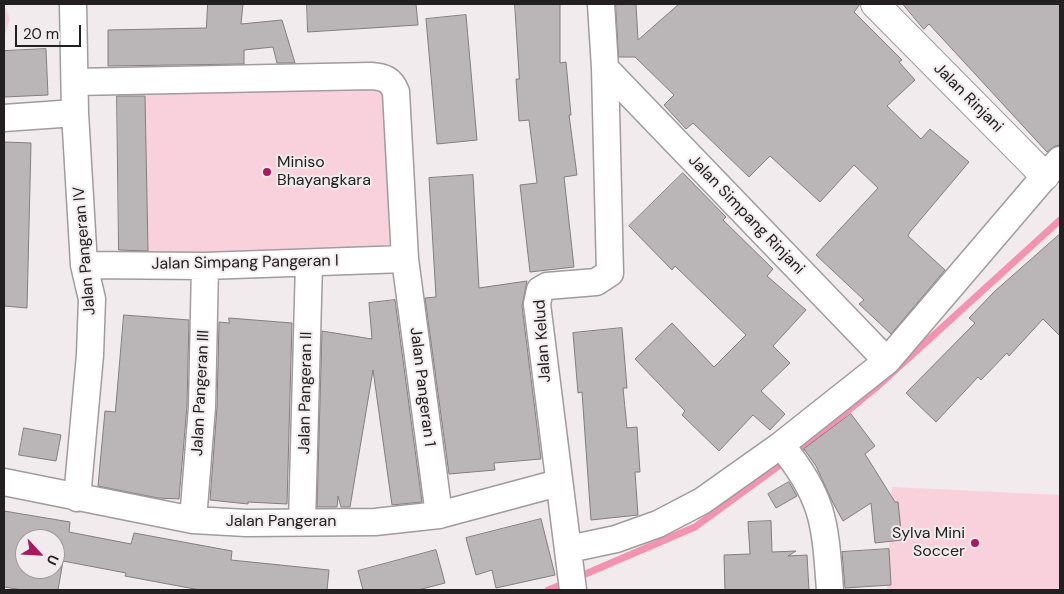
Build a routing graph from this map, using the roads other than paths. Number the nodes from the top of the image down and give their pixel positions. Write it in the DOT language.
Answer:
graph roads {
  1 [pos="73,4"];
  2 [pos="601,4"];
  3 [pos="875,4"];
  4 [pos="605,68"];
  5 [pos="75,82"];
  6 [pos="75,113"];
  7 [pos="4,118"];
  8 [pos="1055,176"];
  9 [pos="405,259"];
  10 [pos="309,263"];
  11 [pos="84,265"];
  12 [pos="205,266"];
  13 [pos="887,361"];
  14 [pos="789,456"];
  15 [pos="4,482"];
  16 [pos="558,483"];
  17 [pos="77,498"];
  18 [pos="439,515"];
  19 [pos="194,520"];
  20 [pos="302,522"];
  21 [pos="571,571"];
  22 [pos="830,590"];
  1 -- 5 [label="street, Jalan Pangeran IV"];
  2 -- 4 [label="street"];
  3 -- 8 [label="street, Jalan Rinjani"];
  4 -- 13 [label="street, Jalan Simpang Rinjani"];
  4 -- 16 [label="street, Jalan Kelud"];
  5 -- 6 [label="street, Jalan Pangeran IV"];
  5 -- 9 [label="street, Jalan Pangeran 1"];
  6 -- 7 [label="street"];
  6 -- 11 [label="street, Jalan Pangeran IV"];
  8 -- 13 [label="street"];
  9 -- 10 [label="street, Jalan Simpang Pangeran I"];
  9 -- 18 [label="street, Jalan Pangeran 1"];
  10 -- 12 [label="street, Jalan Simpang Pangeran I"];
  10 -- 20 [label="street, Jalan Pangeran II"];
  11 -- 12 [label="street, Jalan Simpang Pangeran I"];
  11 -- 17 [label="street, Jalan Pangeran IV"];
  12 -- 19 [label="street, Jalan Pangeran III"];
  13 -- 14 [label="street"];
  14 -- 21 [label="street"];
  14 -- 22 [label="street"];
  15 -- 17 [label="street, Jalan Pangeran"];
  16 -- 18 [label="street, Jalan Pangeran"];
  16 -- 21 [label="street, Jalan Kelud"];
  17 -- 19 [label="street, Jalan Pangeran"];
  18 -- 20 [label="street, Jalan Pangeran"];
  19 -- 20 [label="street, Jalan Pangeran"];
}
